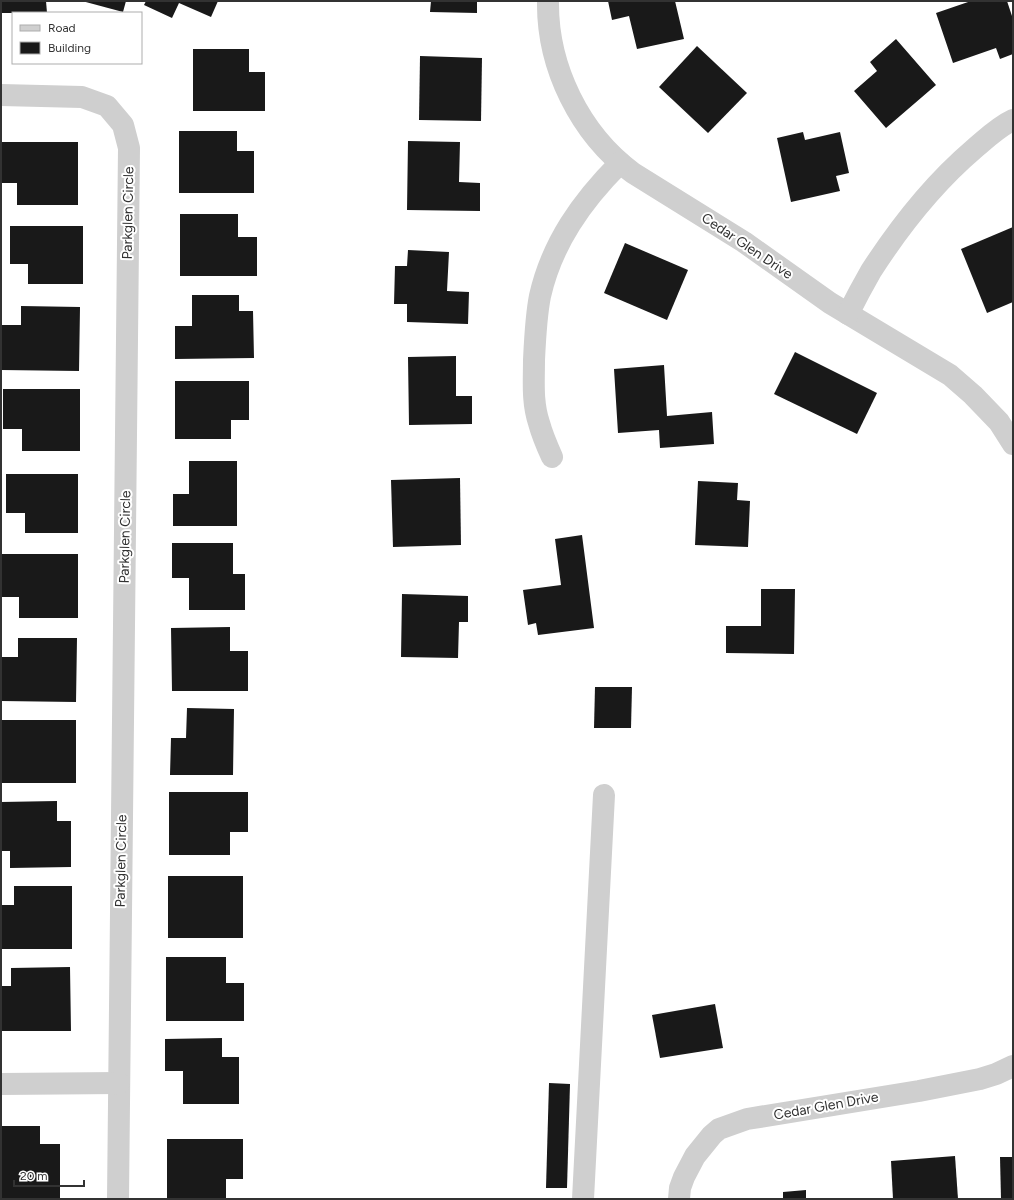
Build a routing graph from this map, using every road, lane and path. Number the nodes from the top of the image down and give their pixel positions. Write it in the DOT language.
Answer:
graph roads {
  1 [pos="548,1"];
  2 [pos="1,95"];
  3 [pos="1013,120"];
  4 [pos="620,163"];
  5 [pos="848,314"];
  6 [pos="1013,444"];
  7 [pos="552,457"];
  8 [pos="604,795"];
  9 [pos="1013,1066"];
  10 [pos="119,1083"];
  11 [pos="1,1084"];
  12 [pos="118,1199"];
  13 [pos="583,1199"];
  14 [pos="679,1199"];
  1 -- 4 [label="street, Cedar Glen Drive"];
  2 -- 10 [label="street, Parkglen Circle"];
  3 -- 5 [label="street"];
  4 -- 5 [label="street, Cedar Glen Drive"];
  4 -- 7 [label="street"];
  5 -- 6 [label="street, Cedar Glen Drive"];
  8 -- 13 [label="street"];
  9 -- 14 [label="street, Cedar Glen Drive"];
  10 -- 11 [label="street"];
  10 -- 12 [label="street, Parkglen Circle"];
}
